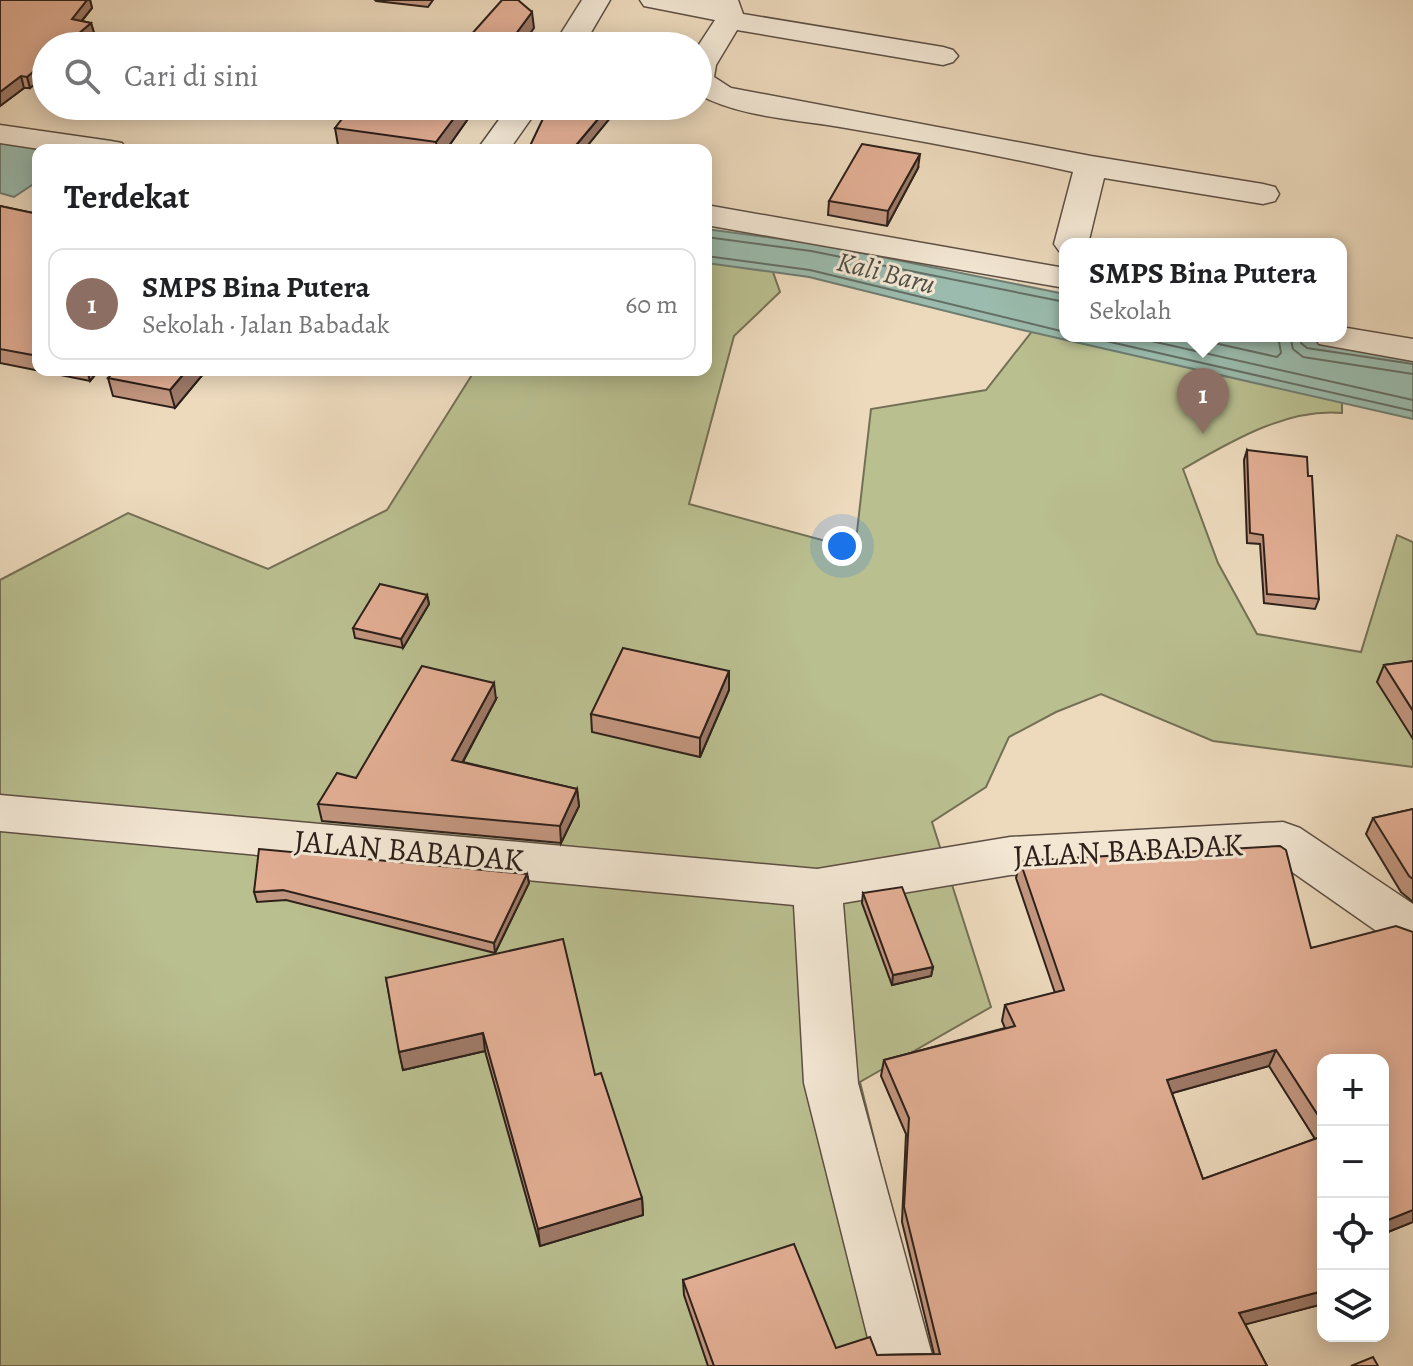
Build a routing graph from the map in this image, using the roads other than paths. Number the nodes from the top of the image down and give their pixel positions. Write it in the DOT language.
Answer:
graph roads {
  1 [pos="596,0"];
  2 [pos="654,0"];
  3 [pos="727,11"];
  4 [pos="577,32"];
  5 [pos="712,42"];
  6 [pos="943,56"];
  7 [pos="712,90"];
  8 [pos="515,120"];
  9 [pos="0,134"];
  10 [pos="69,144"];
  11 [pos="497,144"];
  12 [pos="1091,166"];
  13 [pos="1263,194"];
  14 [pos="712,216"];
  15 [pos="1073,238"];
  16 [pos="1059,274"];
  17 [pos="1347,339"];
  18 [pos="1413,350"];
  19 [pos="0,813"];
  20 [pos="817,888"];
  21 [pos="1413,930"];
  22 [pos="905,1366"];
  1 -- 4 [label="street"];
  2 -- 3 [label="street"];
  3 -- 5 [label="street"];
  3 -- 6 [label="street"];
  7 -- 12 [label="street"];
  8 -- 11 [label="street"];
  9 -- 10 [label="street"];
  12 -- 13 [label="street"];
  12 -- 15 [label="street"];
  14 -- 16 [label="street"];
  17 -- 18 [label="street"];
  19 -- 20 [label="street, JALAN BABADAK"];
  20 -- 21 [label="street, JALAN BABADAK"];
  20 -- 22 [label="street"];
}
